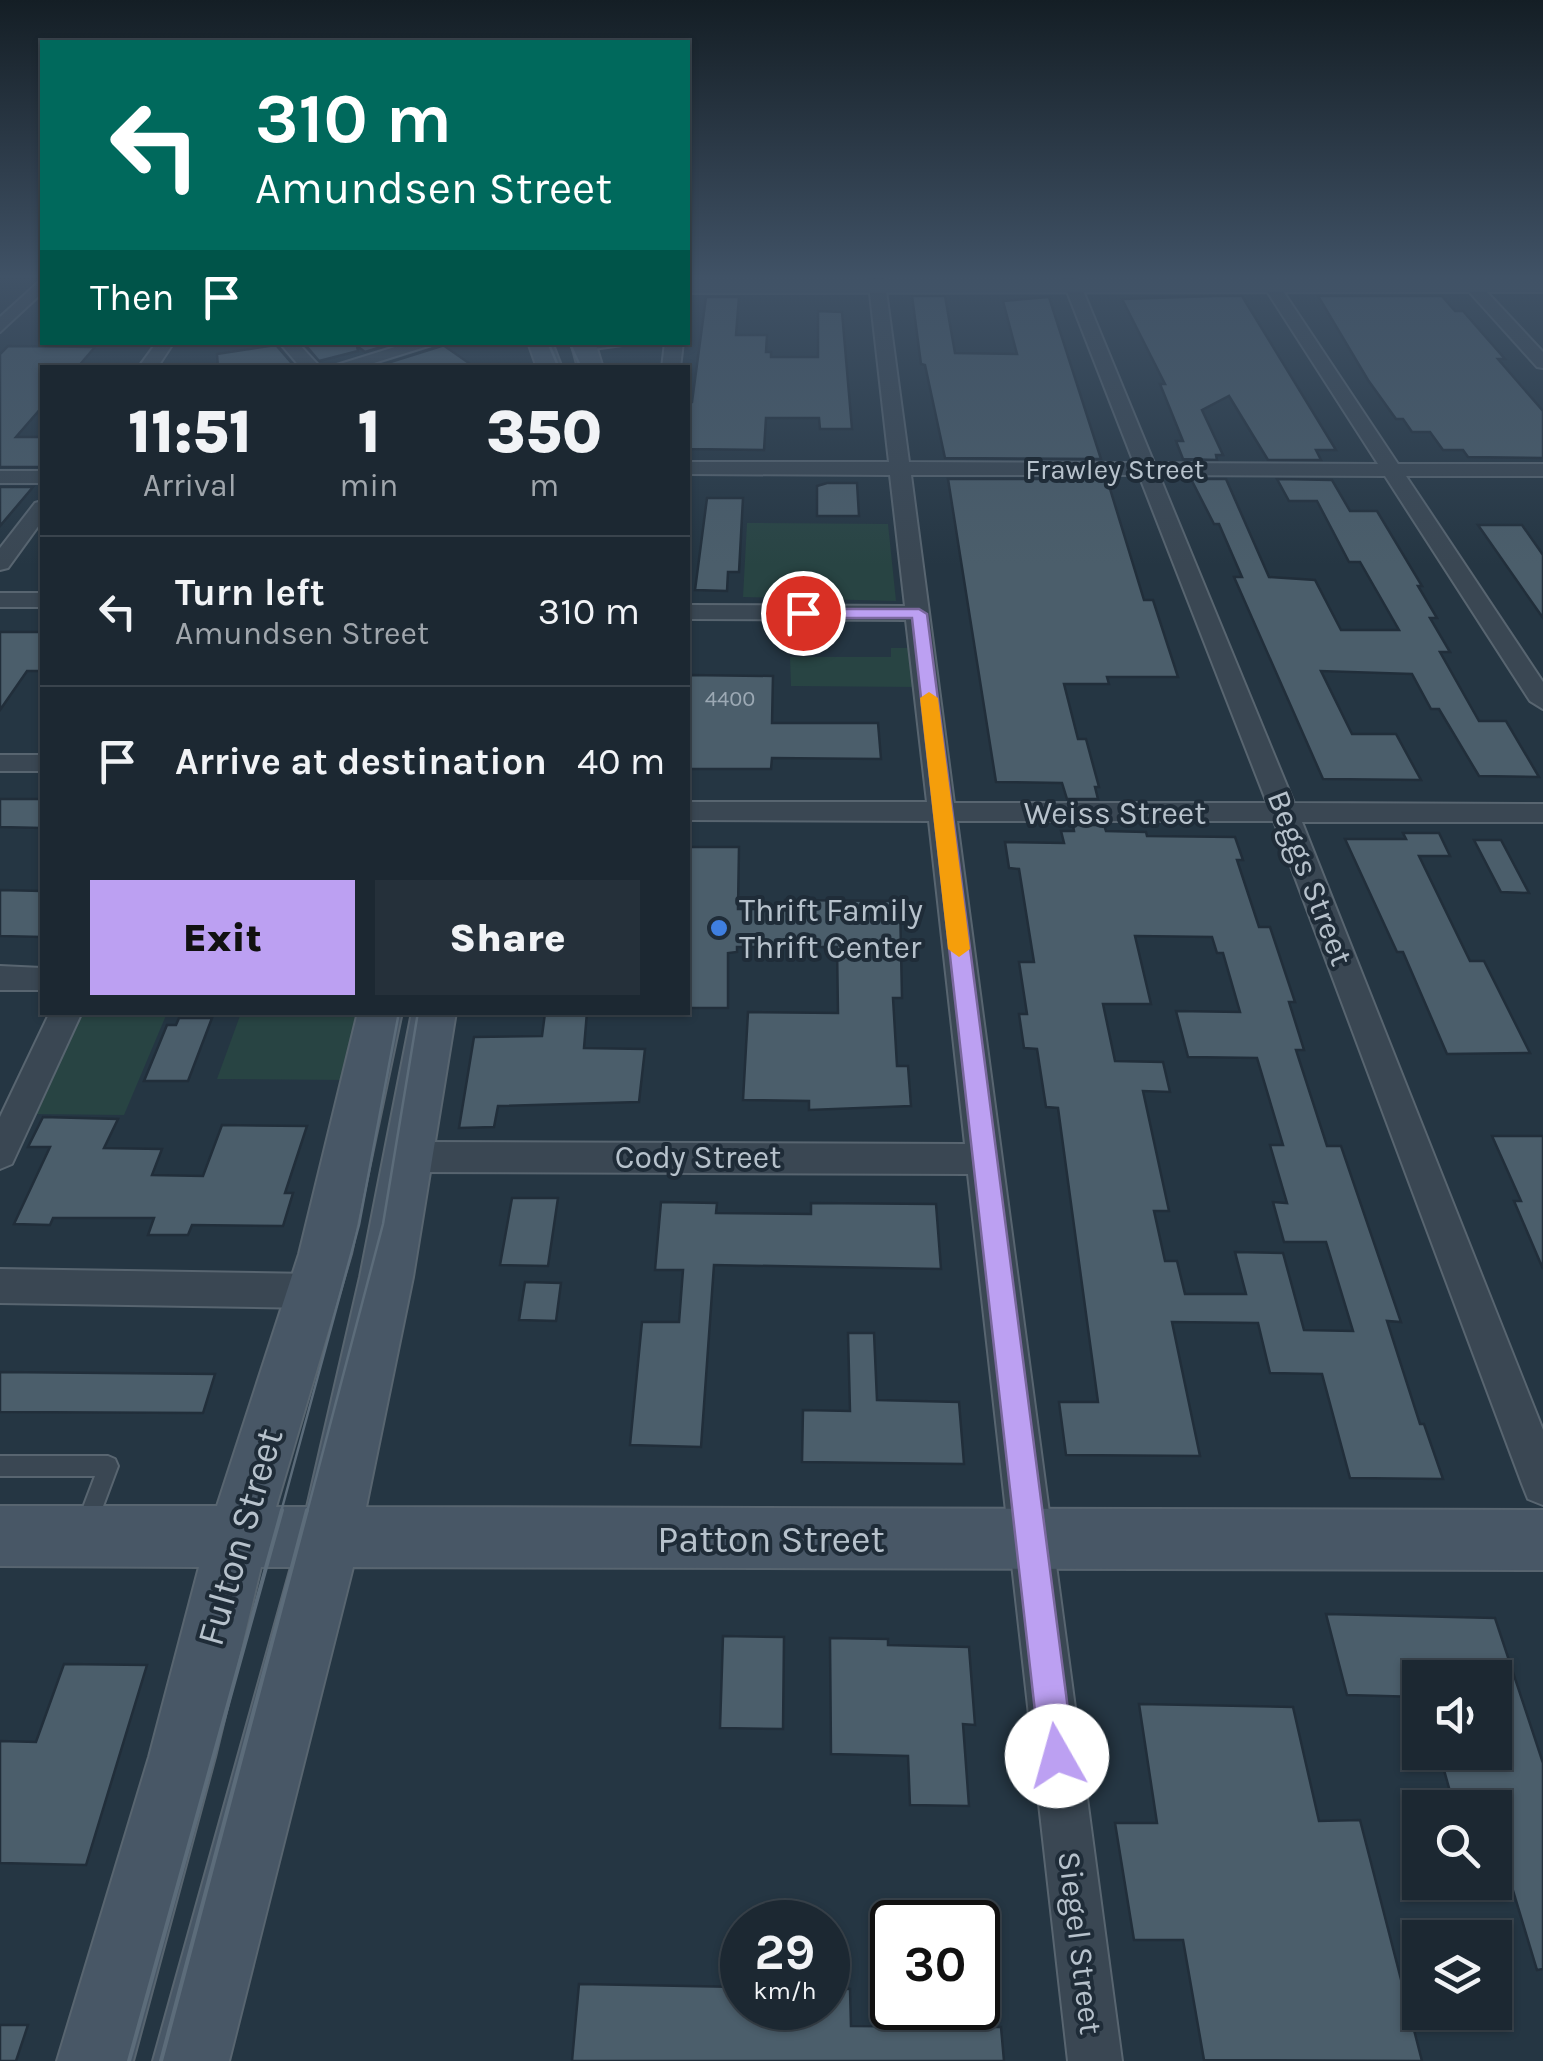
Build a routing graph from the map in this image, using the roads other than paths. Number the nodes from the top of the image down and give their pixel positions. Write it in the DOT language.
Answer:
graph roads {
  1 [pos="888,372"];
  2 [pos="1108,372"];
  3 [pos="1328,372"];
  4 [pos="690,468"];
  5 [pos="901,468"];
  6 [pos="1148,470"];
  7 [pos="1392,470"];
  8 [pos="1543,470"];
  9 [pos="0,477"];
  10 [pos="40,477"];
  11 [pos="40,510"];
  12 [pos="0,563"];
  13 [pos="0,600"];
  14 [pos="40,600"];
  15 [pos="690,612"];
  16 [pos="919,614"];
  17 [pos="1543,701"];
  18 [pos="0,763"];
  19 [pos="40,763"];
  20 [pos="690,812"];
  21 [pos="943,812"];
  22 [pos="1543,813"];
  23 [pos="1285,814"];
  24 [pos="0,978"];
  25 [pos="40,979"];
  26 [pos="65,1015"];
  27 [pos="379,1015"];
  28 [pos="434,1015"];
  29 [pos="0,1154"];
  30 [pos="412,1157"];
  31 [pos="984,1159"];
  32 [pos="0,1286"];
  33 [pos="312,1291"];
  34 [pos="0,1466"];
  35 [pos="1543,1484"];
  36 [pos="83,1535"];
  37 [pos="238,1535"];
  38 [pos="0,1536"];
  39 [pos="328,1536"];
  40 [pos="1029,1540"];
  41 [pos="1543,1540"];
  42 [pos="95,2061"];
  43 [pos="191,2061"];
  44 [pos="1095,2061"];
  1 -- 5 [label="street, Siegel Street"];
  2 -- 6 [label="street, Beggs Street"];
  3 -- 7 [label="street"];
  4 -- 5 [label="street, Frawley Street"];
  5 -- 6 [label="street, Frawley Street"];
  5 -- 16 [label="street, Siegel Street"];
  6 -- 7 [label="street, Frawley Street"];
  6 -- 23 [label="street, Beggs Street"];
  7 -- 8 [label="street, Frawley Street"];
  7 -- 17 [label="street"];
  9 -- 10 [label="street"];
  11 -- 12 [label="street"];
  13 -- 14 [label="street"];
  15 -- 16 [label="street"];
  16 -- 21 [label="street, Siegel Street"];
  18 -- 19 [label="street"];
  20 -- 21 [label="street, Weiss Street"];
  21 -- 23 [label="street, Weiss Street"];
  21 -- 31 [label="street, Siegel Street"];
  22 -- 23 [label="street, Weiss Street"];
  23 -- 35 [label="street, Beggs Street"];
  24 -- 25 [label="street"];
  26 -- 29 [label="street"];
  27 -- 33 [label="main road, Fulton Street"];
  28 -- 30 [label="main road"];
  30 -- 31 [label="street, Cody Street"];
  30 -- 39 [label="main road"];
  31 -- 40 [label="street, Siegel Street"];
  32 -- 33 [label="street"];
  33 -- 37 [label="main road, Fulton Street"];
  34 -- 36 [label="lane"];
  36 -- 37 [label="main road, Patton Street"];
  36 -- 38 [label="main road, Patton Street"];
  37 -- 39 [label="main road, Patton Street"];
  37 -- 42 [label="main road, Fulton Street"];
  39 -- 40 [label="main road, Patton Street"];
  39 -- 43 [label="main road"];
  40 -- 41 [label="main road, Patton Street"];
  40 -- 44 [label="street, Siegel Street"];
}
